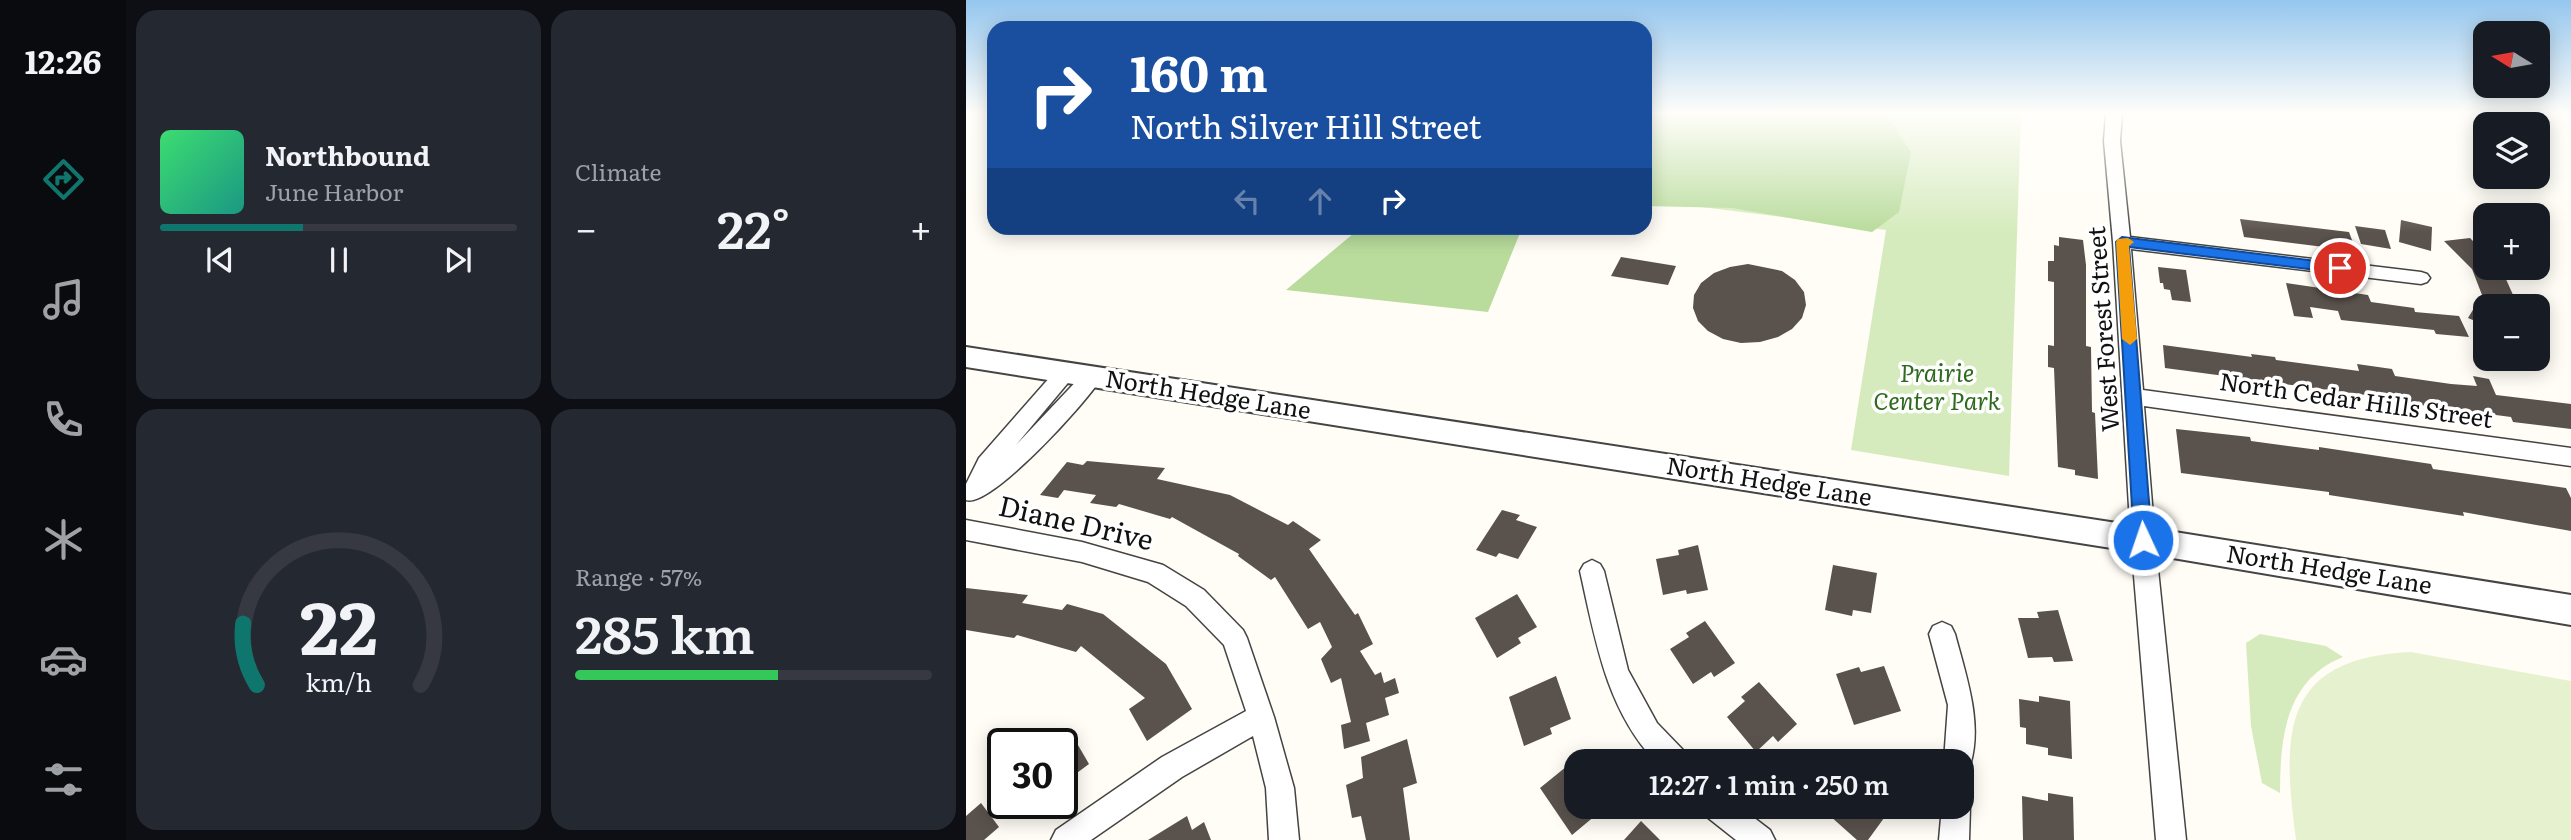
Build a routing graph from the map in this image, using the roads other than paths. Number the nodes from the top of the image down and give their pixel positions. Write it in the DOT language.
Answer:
graph roads {
  1 [pos="2113,153"];
  2 [pos="2122,242"];
  3 [pos="2421,278"];
  4 [pos="966,357"];
  5 [pos="1078,375"];
  6 [pos="2134,397"];
  7 [pos="2571,457"];
  8 [pos="969,496"];
  9 [pos="966,530"];
  10 [pos="2143,540"];
  11 [pos="1591,571"];
  12 [pos="2571,610"];
  13 [pos="1942,634"];
  14 [pos="1261,717"];
  15 [pos="1662,749"];
  16 [pos="1959,749"];
  17 [pos="1733,819"];
  18 [pos="1955,819"];
  19 [pos="1066,840"];
  20 [pos="1284,840"];
  21 [pos="1760,840"];
  22 [pos="1954,840"];
  23 [pos="2171,840"];
  1 -- 2 [label="street, West Forest Street"];
  2 -- 3 [label="street"];
  2 -- 6 [label="street, West Forest Street"];
  4 -- 5 [label="street, North Hedge Lane"];
  5 -- 8 [label="street"];
  5 -- 10 [label="street, North Hedge Lane"];
  6 -- 7 [label="street, North Cedar Hills Street"];
  6 -- 10 [label="street, West Forest Street"];
  9 -- 14 [label="street, Diane Drive"];
  10 -- 12 [label="street, North Hedge Lane"];
  10 -- 23 [label="street, West Forest Street"];
  11 -- 15 [label="street"];
  13 -- 16 [label="street"];
  14 -- 19 [label="street"];
  14 -- 20 [label="street, Diane Drive"];
  17 -- 21 [label="street"];
  18 -- 22 [label="street"];
}
